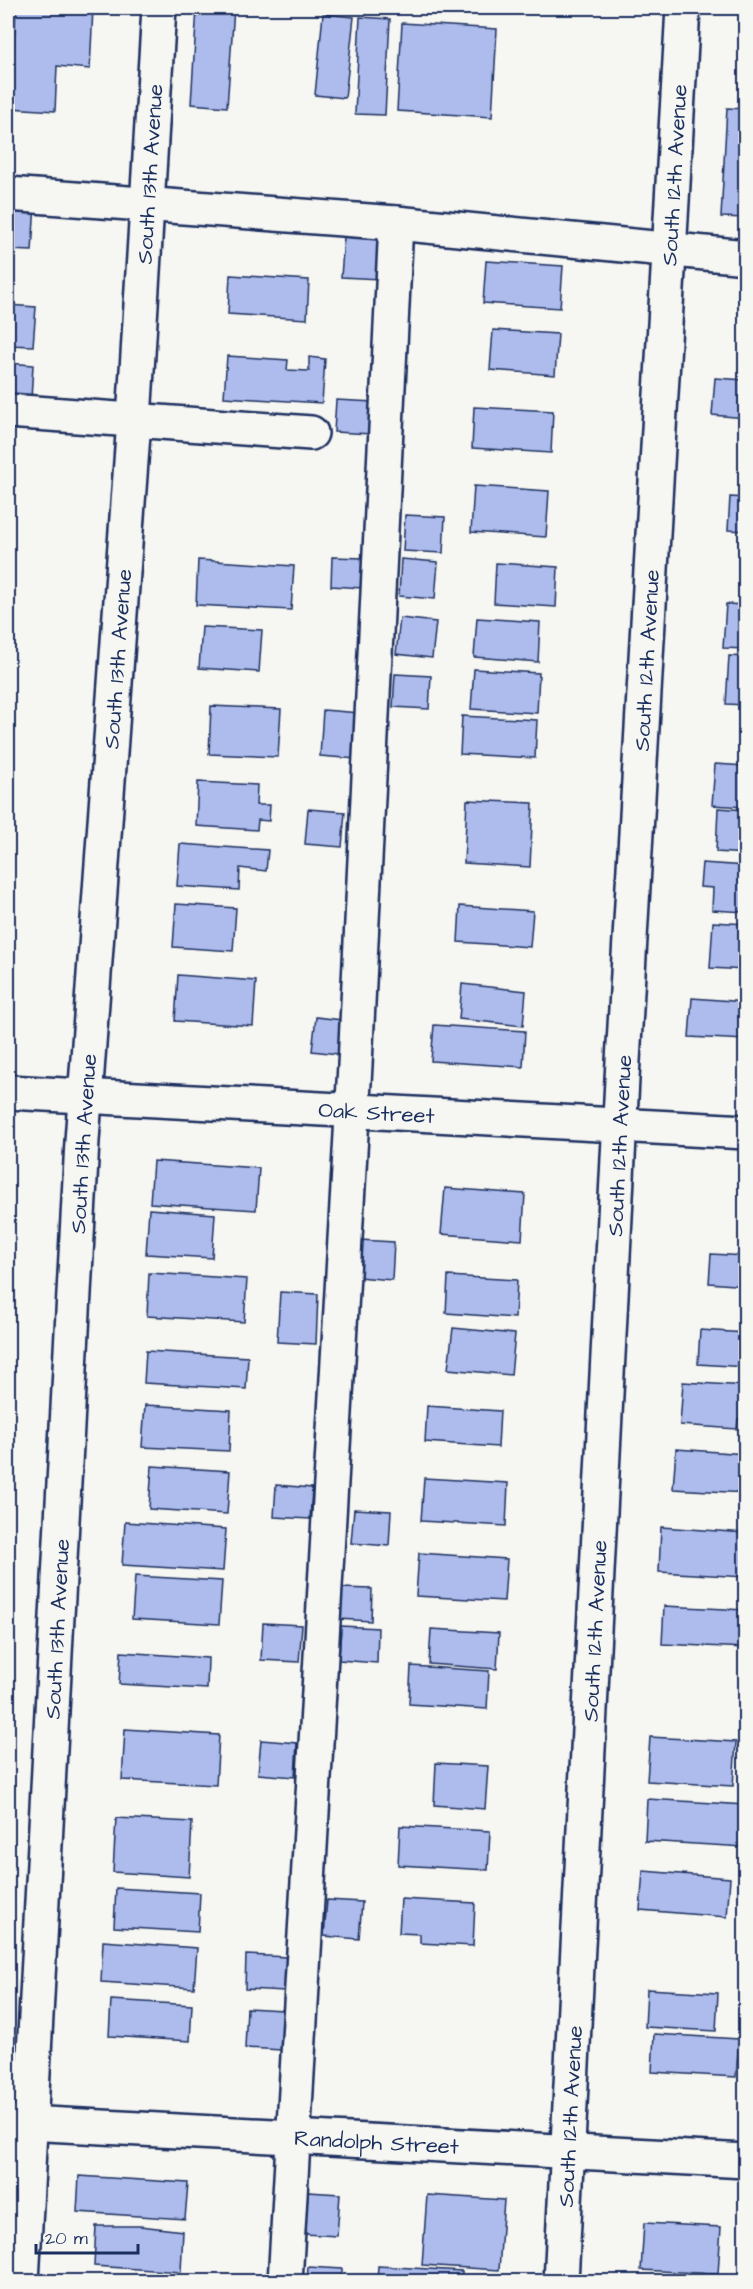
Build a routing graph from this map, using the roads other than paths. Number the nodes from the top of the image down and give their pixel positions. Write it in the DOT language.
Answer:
graph roads {
  1 [pos="159,8"];
  2 [pos="682,8"];
  3 [pos="8,194"];
  4 [pos="147,202"];
  5 [pos="396,223"];
  6 [pos="668,249"];
  7 [pos="746,257"];
  8 [pos="8,411"];
  9 [pos="134,420"];
  10 [pos="311,433"];
  11 [pos="8,1092"];
  12 [pos="85,1095"];
  13 [pos="351,1111"];
  14 [pos="619,1124"];
  15 [pos="746,1132"];
  16 [pos="19,2123"];
  17 [pos="292,2138"];
  18 [pos="568,2152"];
  19 [pos="746,2161"];
  20 [pos="22,2282"];
  21 [pos="285,2282"];
  22 [pos="561,2282"];
  1 -- 4 [label="street, South 13th Avenue"];
  2 -- 6 [label="street, South 12th Avenue"];
  3 -- 4 [label="street"];
  4 -- 5 [label="street"];
  4 -- 9 [label="street, South 13th Avenue"];
  5 -- 6 [label="street"];
  5 -- 13 [label="street"];
  6 -- 7 [label="street"];
  6 -- 14 [label="street, South 12th Avenue"];
  8 -- 9 [label="street"];
  9 -- 10 [label="street"];
  9 -- 12 [label="street, South 13th Avenue"];
  11 -- 12 [label="street, Oak Street"];
  12 -- 13 [label="street, Oak Street"];
  12 -- 16 [label="street, South 13th Avenue"];
  13 -- 14 [label="street, Oak Street"];
  13 -- 17 [label="street"];
  14 -- 15 [label="street, Oak Street"];
  14 -- 18 [label="street, South 12th Avenue"];
  16 -- 17 [label="street, Randolph Street"];
  16 -- 20 [label="street, South 13th Avenue"];
  17 -- 18 [label="street, Randolph Street"];
  17 -- 21 [label="street"];
  18 -- 19 [label="street, Randolph Street"];
  18 -- 22 [label="street, South 12th Avenue"];
}
